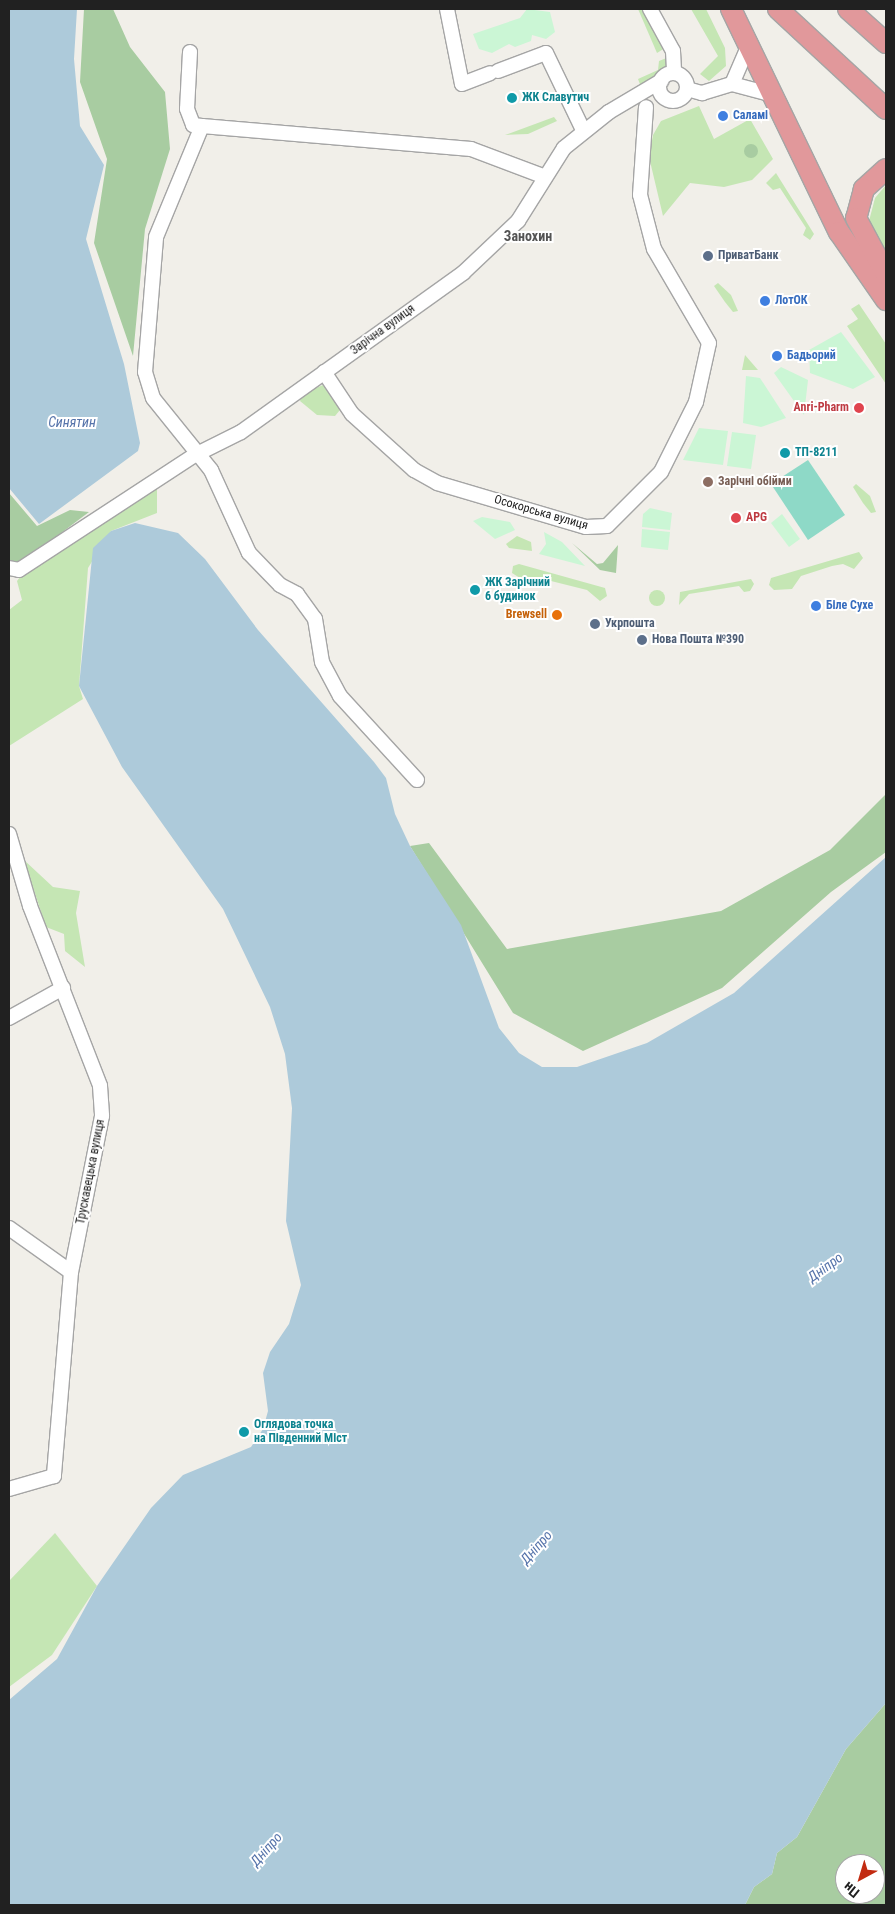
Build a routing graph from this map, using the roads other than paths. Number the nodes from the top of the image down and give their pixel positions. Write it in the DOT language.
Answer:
graph roads {
  1 [pos="447,9"];
  2 [pos="650,9"];
  3 [pos="731,9"];
  4 [pos="778,9"];
  5 [pos="848,9"];
  6 [pos="886,43"];
  7 [pos="748,47"];
  8 [pos="190,52"];
  9 [pos="674,73"];
  10 [pos="660,81"];
  11 [pos="732,84"];
  12 [pos="687,89"];
  13 [pos="770,94"];
  14 [pos="671,100"];
  15 [pos="624,104"];
  16 [pos="646,107"];
  17 [pos="886,109"];
  18 [pos="202,126"];
  19 [pos="583,130"];
  20 [pos="886,169"];
  21 [pos="543,176"];
  22 [pos="886,274"];
  23 [pos="886,300"];
  24 [pos="324,372"];
  25 [pos="195,455"];
  26 [pos="14,569"];
  27 [pos="9,581"];
  28 [pos="417,780"];
  29 [pos="9,834"];
  30 [pos="63,988"];
  31 [pos="9,1018"];
  32 [pos="9,1228"];
  33 [pos="71,1272"];
  34 [pos="9,1489"];
  1 -- 19 [label="street"];
  2 -- 9 [label="street"];
  3 -- 7 [label="highway"];
  4 -- 17 [label="highway"];
  5 -- 6 [label="highway"];
  7 -- 11 [label="street"];
  7 -- 13 [label="highway"];
  8 -- 18 [label="street"];
  9 -- 10 [label="street, Зарічна вулиця"];
  9 -- 12 [label="street"];
  10 -- 14 [label="street"];
  10 -- 15 [label="street, Зарічна вулиця"];
  11 -- 12 [label="street"];
  11 -- 13 [label="street"];
  12 -- 14 [label="street"];
  13 -- 23 [label="highway"];
  14 -- 16 [label="street"];
  15 -- 16 [label="street"];
  15 -- 19 [label="street, Зарічна вулиця"];
  16 -- 24 [label="street, Осокорська вулиця"];
  18 -- 21 [label="street"];
  18 -- 25 [label="street"];
  19 -- 21 [label="street, Зарічна вулиця"];
  20 -- 22 [label="highway"];
  21 -- 24 [label="street, Зарічна вулиця"];
  24 -- 25 [label="street, Зарічна вулиця"];
  25 -- 26 [label="street, Зарічна вулиця"];
  25 -- 28 [label="street"];
  26 -- 27 [label="street, Зарічна вулиця"];
  29 -- 30 [label="street, Трускавецька вулиця"];
  30 -- 31 [label="street"];
  30 -- 33 [label="street, Трускавецька вулиця"];
  32 -- 33 [label="street"];
  33 -- 34 [label="street, Трускавецька вулиця"];
}
